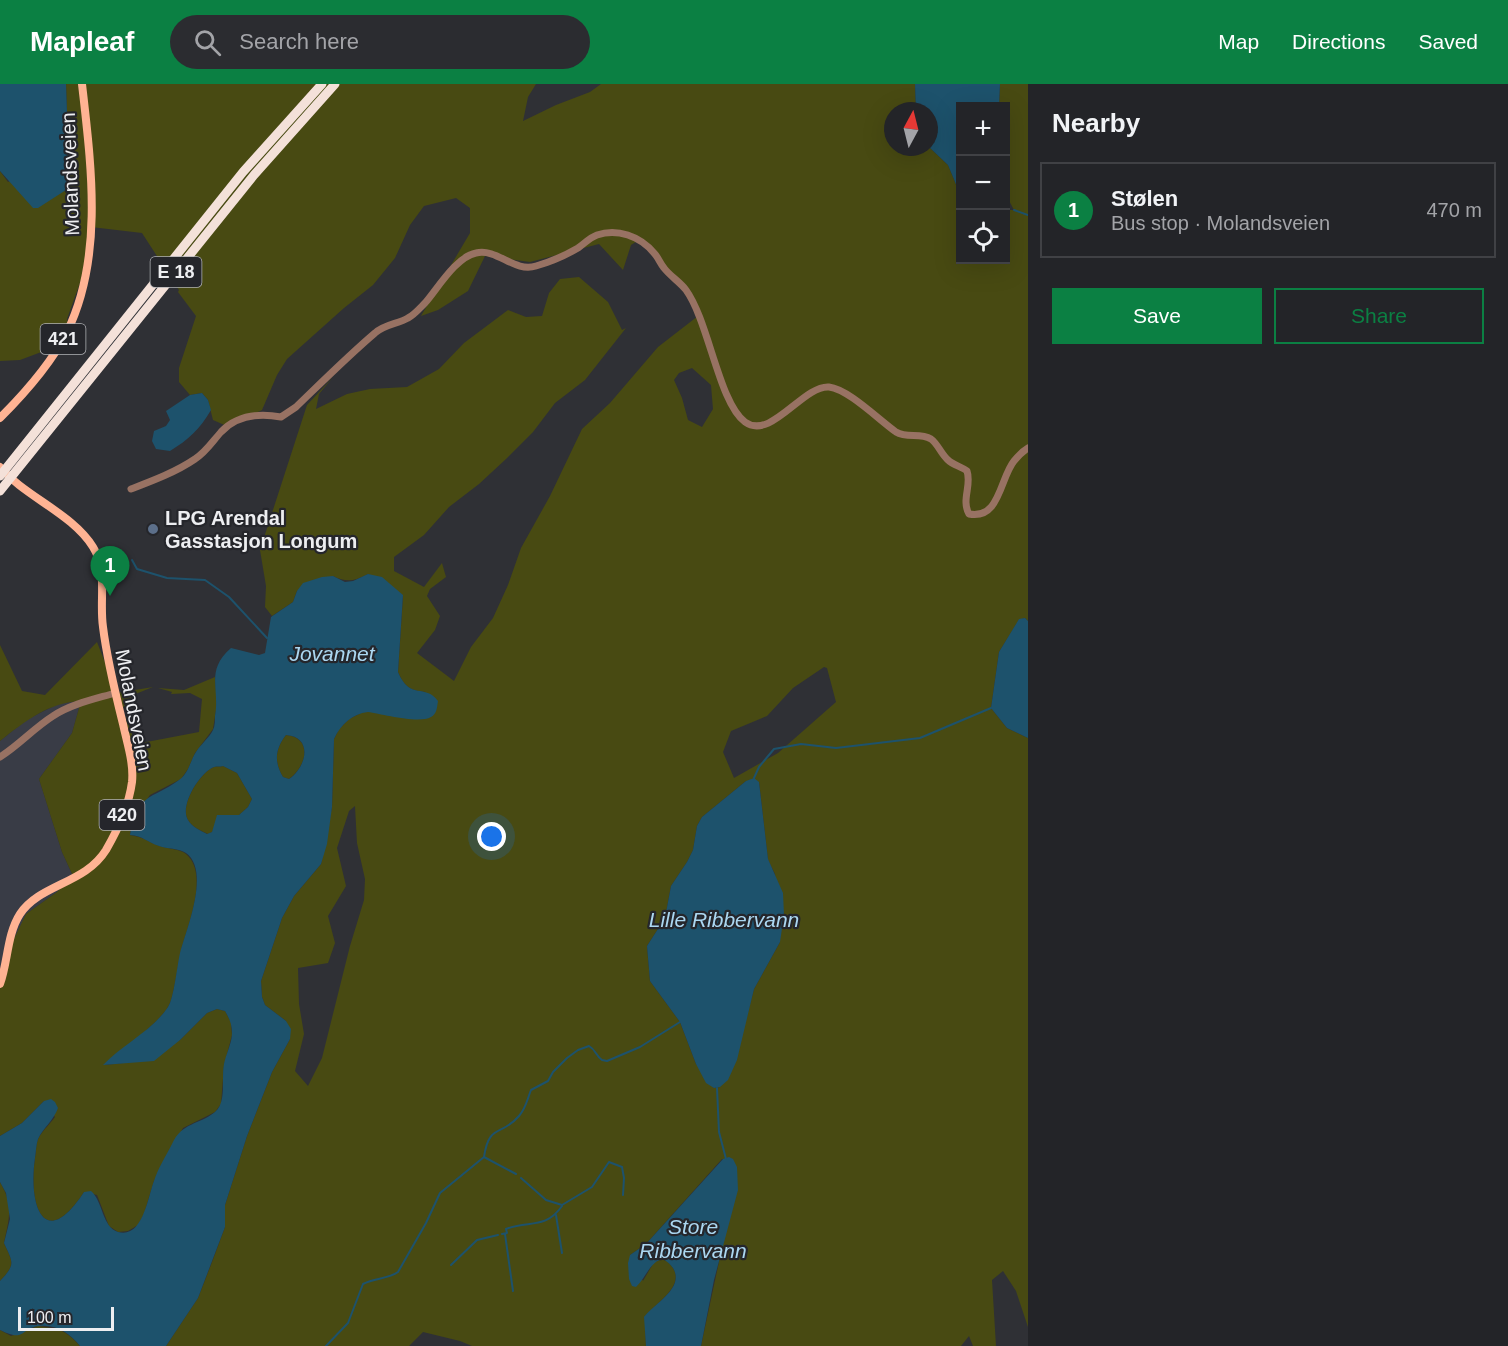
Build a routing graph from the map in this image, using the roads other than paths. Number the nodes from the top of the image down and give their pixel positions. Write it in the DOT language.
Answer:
graph roads {
  1 [pos="82,84"];
  2 [pos="321,84"];
  3 [pos="335,84"];
  4 [pos="0,418"];
  5 [pos="1028,448"];
  6 [pos="18,461"];
  7 [pos="2,473"];
  8 [pos="131,489"];
  9 [pos="0,491"];
  10 [pos="116,693"];
  11 [pos="0,757"];
  12 [pos="0,984"];
  1 -- 4 [label="main road, Molandsveien / 421"];
  2 -- 6 [label="highway, E 18"];
  3 -- 6 [label="highway, E 18"];
  5 -- 8 [label="street"];
  6 -- 7 [label="highway, E 18"];
  7 -- 9 [label="highway, E 18"];
  7 -- 10 [label="main road, Molandsveien / 420"];
  10 -- 11 [label="street"];
  10 -- 12 [label="main road, Molandsveien / 420"];
}
